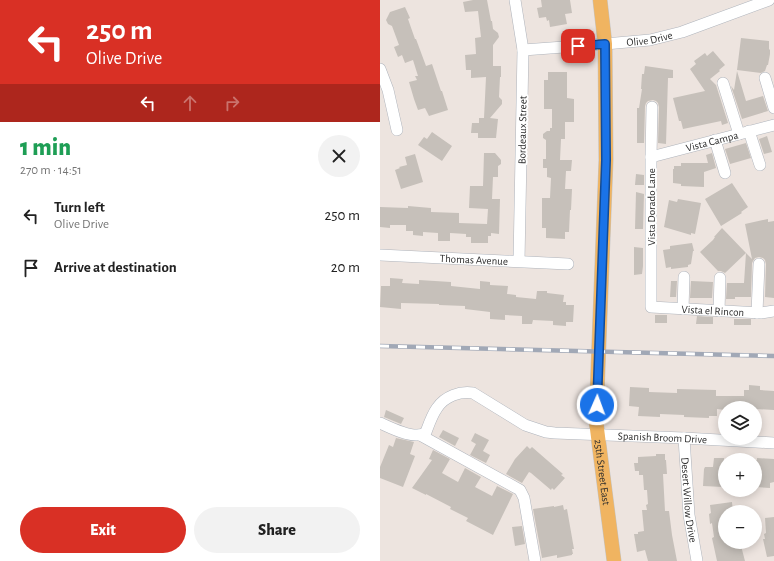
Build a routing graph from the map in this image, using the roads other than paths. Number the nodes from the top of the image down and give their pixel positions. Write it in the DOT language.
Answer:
graph roads {
  1 [pos="515,0"];
  2 [pos="600,0"];
  3 [pos="764,1"];
  4 [pos="605,44"];
  5 [pos="523,50"];
  6 [pos="380,69"];
  7 [pos="765,78"];
  8 [pos="723,83"];
  9 [pos="652,107"];
  10 [pos="774,108"];
  11 [pos="774,125"];
  12 [pos="397,130"];
  13 [pos="744,132"];
  14 [pos="716,140"];
  15 [pos="651,157"];
  16 [pos="760,165"];
  17 [pos="725,173"];
  18 [pos="380,255"];
  19 [pos="519,261"];
  20 [pos="568,264"];
  21 [pos="759,264"];
  22 [pos="684,277"];
  23 [pos="720,278"];
  24 [pos="650,307"];
  25 [pos="683,309"];
  26 [pos="774,310"];
  27 [pos="719,311"];
  28 [pos="757,313"];
  29 [pos="380,423"];
  30 [pos="598,434"];
  31 [pos="420,435"];
  32 [pos="684,438"];
  33 [pos="774,443"];
  34 [pos="535,561"];
  35 [pos="614,561"];
  36 [pos="697,561"];
  1 -- 5 [label="street, Bordeaux Street"];
  2 -- 4 [label="main road, 25th Street East"];
  3 -- 4 [label="street, Olive Drive"];
  4 -- 5 [label="street, Olive Drive"];
  4 -- 30 [label="main road, 25th Street East"];
  5 -- 19 [label="street, Bordeaux Street"];
  6 -- 12 [label="street"];
  7 -- 10 [label="street"];
  8 -- 13 [label="street"];
  9 -- 15 [label="street, Vista Dorado Lane"];
  11 -- 13 [label="street, Vista Campa"];
  13 -- 14 [label="street, Vista Campa"];
  13 -- 16 [label="street"];
  14 -- 15 [label="street, Vista Campa"];
  14 -- 17 [label="street"];
  15 -- 24 [label="street, Vista Dorado Lane"];
  18 -- 19 [label="street, Thomas Avenue"];
  19 -- 20 [label="street, Thomas Avenue"];
  21 -- 28 [label="street"];
  22 -- 25 [label="street"];
  23 -- 27 [label="street"];
  24 -- 25 [label="street, Vista el Rincon"];
  25 -- 27 [label="street, Vista el Rincon"];
  26 -- 28 [label="street, Vista el Rincon"];
  27 -- 28 [label="street, Vista el Rincon"];
  29 -- 31 [label="street"];
  30 -- 31 [label="street, Spanish Broom Drive"];
  30 -- 32 [label="street, Spanish Broom Drive"];
  30 -- 35 [label="main road, 25th Street East"];
  31 -- 34 [label="street"];
  32 -- 33 [label="street, Spanish Broom Drive"];
  32 -- 36 [label="street, Desert Willow Drive"];
}
